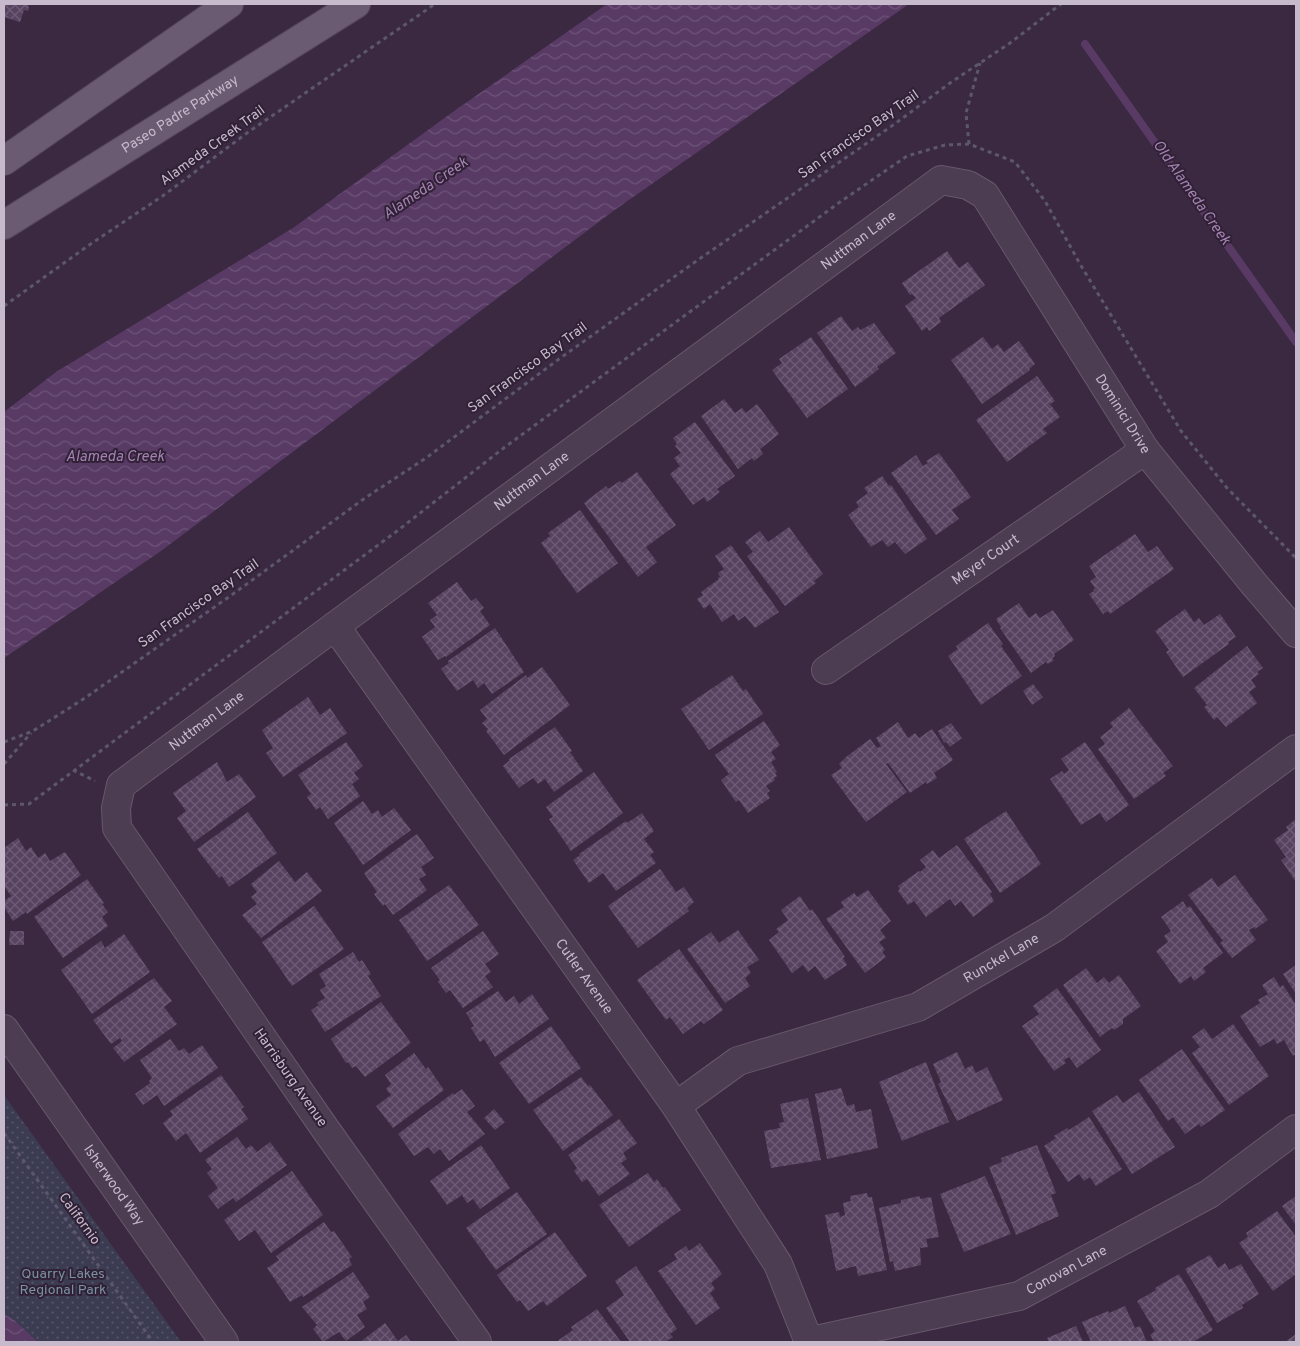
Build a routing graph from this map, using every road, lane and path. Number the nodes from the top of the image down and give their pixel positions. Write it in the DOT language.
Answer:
graph roads {
  1 [pos="230,4"];
  2 [pos="356,4"];
  3 [pos="435,4"];
  4 [pos="1061,4"];
  5 [pos="980,62"];
  6 [pos="969,144"];
  7 [pos="4,161"];
  8 [pos="968,185"];
  9 [pos="4,225"];
  10 [pos="806,227"];
  11 [pos="4,306"];
  12 [pos="1145,450"];
  13 [pos="335,626"];
  14 [pos="1296,633"];
  15 [pos="826,670"];
  16 [pos="33,731"];
  17 [pos="4,742"];
  18 [pos="1296,750"];
  19 [pos="4,764"];
  20 [pos="73,770"];
  21 [pos="96,781"];
  22 [pos="4,805"];
  23 [pos="116,808"];
  24 [pos="4,1029"];
  25 [pos="676,1106"];
  26 [pos="1296,1129"];
  27 [pos="4,1133"];
  28 [pos="153,1342"];
  29 [pos="224,1342"];
  30 [pos="477,1342"];
  31 [pos="808,1342"];
  1 -- 7 [label="main road"];
  2 -- 9 [label="main road, Paseo Padre Parkway"];
  3 -- 11 [label="path, Alameda Creek Trail"];
  4 -- 5 [label="path, San Francisco Bay Trail"];
  5 -- 6 [label="path"];
  5 -- 16 [label="path, San Francisco Bay Trail"];
  8 -- 12 [label="street, Dominici Drive"];
  8 -- 13 [label="street, Nuttman Lane"];
  10 -- 20 [label="path"];
  12 -- 14 [label="street, Dominici Drive"];
  12 -- 15 [label="street, Meyer Court"];
  13 -- 23 [label="street, Nuttman Lane"];
  13 -- 25 [label="street, Cutler Avenue"];
  16 -- 17 [label="path, San Francisco Bay Trail"];
  16 -- 19 [label="path"];
  18 -- 25 [label="street, Runckel Lane"];
  20 -- 21 [label="path"];
  20 -- 22 [label="path"];
  23 -- 30 [label="street, Harrisburg Avenue"];
  24 -- 29 [label="street, Isherwood Way"];
  25 -- 31 [label="street, Cutler Avenue"];
  26 -- 31 [label="street, Conovan Lane"];
  27 -- 28 [label="path, Californio"];
}
